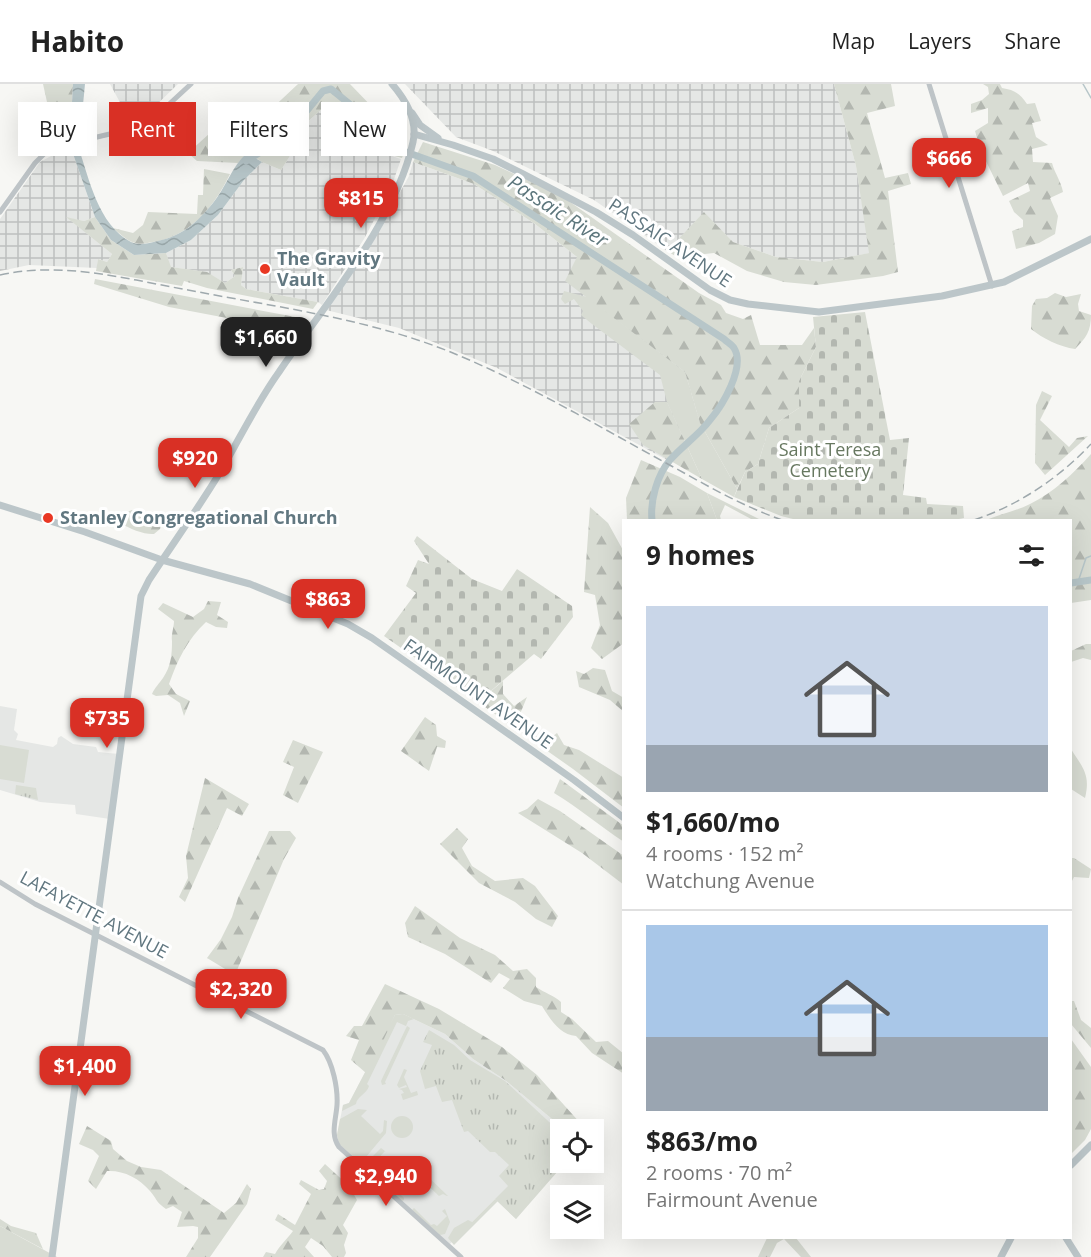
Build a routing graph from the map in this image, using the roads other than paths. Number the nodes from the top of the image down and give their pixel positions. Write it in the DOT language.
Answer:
graph roads {
  1 [pos="191,84"];
  2 [pos="392,84"];
  3 [pos="928,84"];
  4 [pos="409,109"];
  5 [pos="413,138"];
  6 [pos="453,145"];
  7 [pos="0,212"];
  8 [pos="1091,239"];
  9 [pos="992,286"];
  10 [pos="0,505"];
  11 [pos="162,560"];
  12 [pos="622,816"];
  13 [pos="0,882"];
  14 [pos="94,935"];
  15 [pos="1091,1146"];
  16 [pos="1072,1164"];
  17 [pos="1010,1239"];
  18 [pos="1067,1239"];
  19 [pos="52,1257"];
  20 [pos="461,1257"];
  21 [pos="1000,1257"];
  22 [pos="1078,1257"];
  1 -- 7 [label="street"];
  2 -- 4 [label="main road"];
  3 -- 9 [label="street"];
  4 -- 5 [label="main road"];
  4 -- 6 [label="main road"];
  5 -- 6 [label="main road, PASSAIC AVENUE"];
  5 -- 11 [label="main road"];
  6 -- 9 [label="main road, PASSAIC AVENUE"];
  8 -- 9 [label="main road, PASSAIC AVENUE"];
  10 -- 11 [label="main road, FAIRMOUNT AVENUE"];
  11 -- 12 [label="main road, FAIRMOUNT AVENUE"];
  11 -- 14 [label="main road"];
  13 -- 14 [label="street, LAFAYETTE AVENUE"];
  14 -- 19 [label="main road"];
  14 -- 20 [label="street, LAFAYETTE AVENUE"];
  15 -- 16 [label="main road"];
  17 -- 21 [label="main road"];
  18 -- 22 [label="main road"];
}
